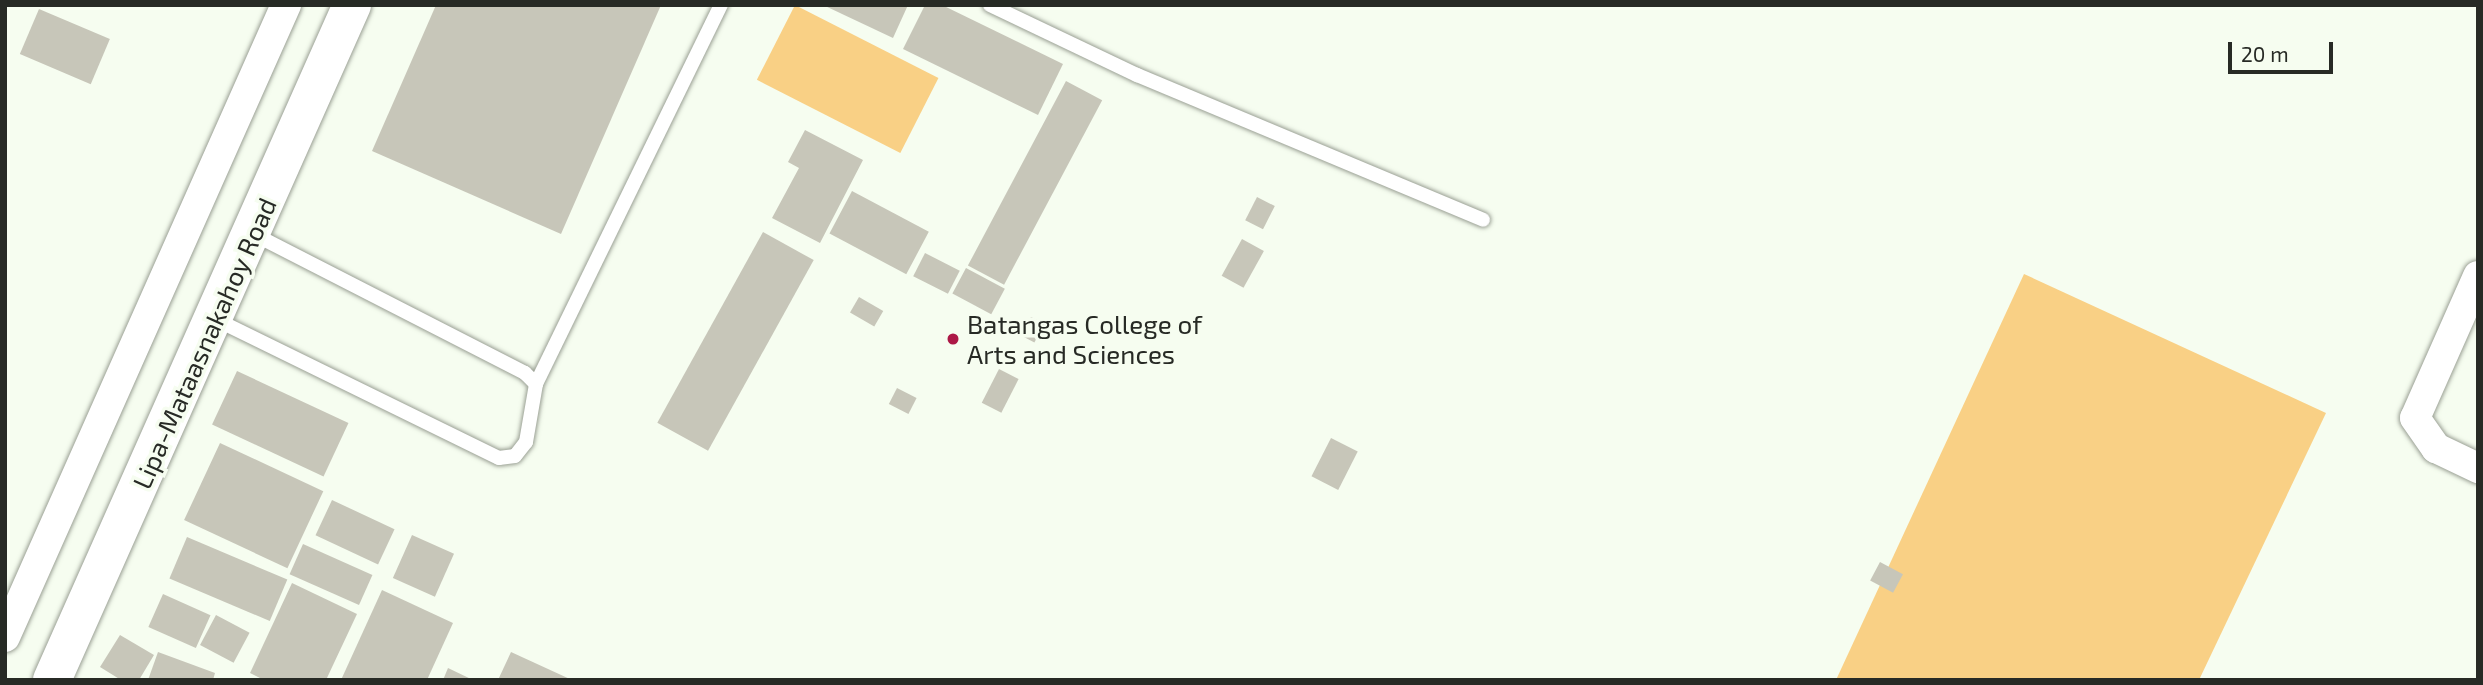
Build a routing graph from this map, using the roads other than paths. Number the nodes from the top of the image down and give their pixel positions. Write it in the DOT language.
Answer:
graph roads {
  1 [pos="286,5"];
  2 [pos="352,5"];
  3 [pos="721,5"];
  4 [pos="990,5"];
  5 [pos="1483,220"];
  6 [pos="253,234"];
  7 [pos="2478,275"];
  8 [pos="215,319"];
  9 [pos="536,384"];
  10 [pos="2478,468"];
  11 [pos="5,636"];
  12 [pos="52,680"];
  1 -- 11 [label="street"];
  2 -- 6 [label="main road, Lipa-Mataasnakahoy Road"];
  3 -- 9 [label="lane"];
  4 -- 5 [label="lane"];
  6 -- 8 [label="main road, Lipa-Mataasnakahoy Road"];
  6 -- 9 [label="lane"];
  7 -- 10 [label="street"];
  8 -- 9 [label="lane"];
  8 -- 12 [label="main road, Lipa-Mataasnakahoy Road"];
}
